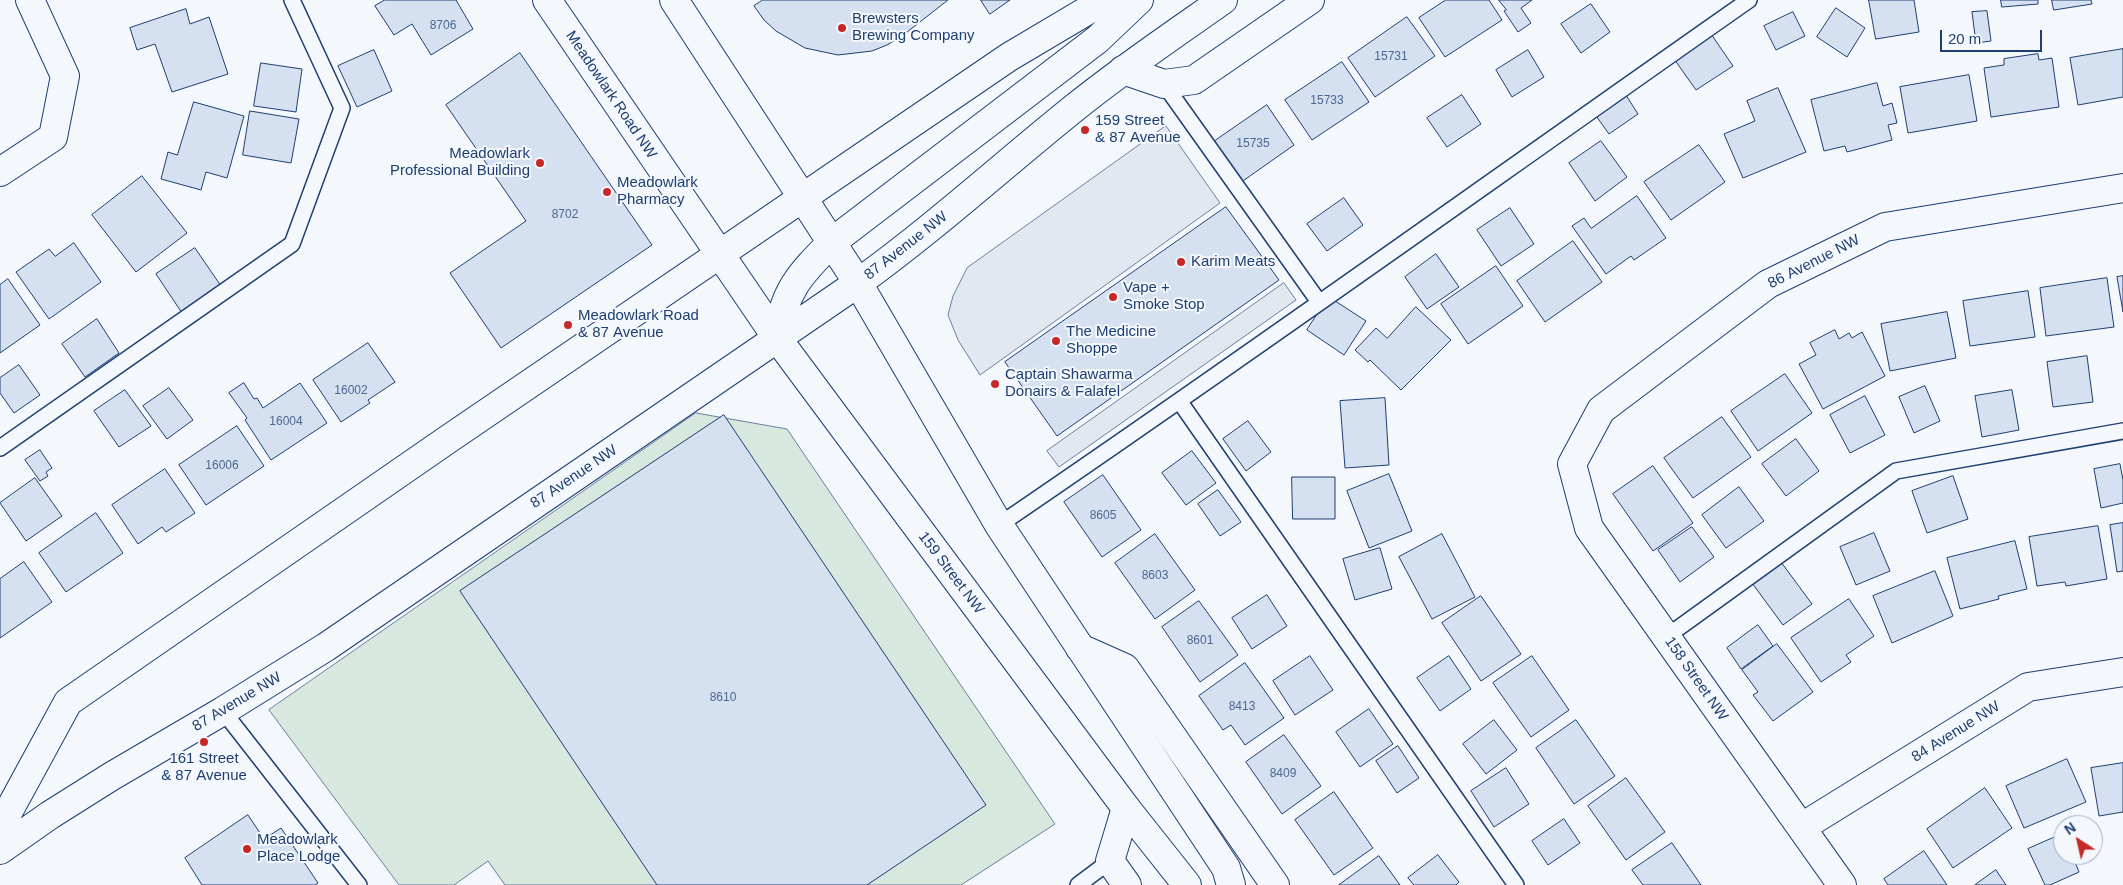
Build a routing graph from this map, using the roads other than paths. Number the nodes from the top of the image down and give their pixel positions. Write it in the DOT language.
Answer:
graph roads {
  1 [pos="30,0"];
  2 [pos="292,0"];
  3 [pos="547,0"];
  4 [pos="674,0"];
  5 [pos="1105,0"];
  6 [pos="1139,0"];
  7 [pos="1223,0"];
  8 [pos="1310,0"];
  9 [pos="1749,0"];
  10 [pos="1123,70"];
  11 [pos="1164,84"];
  12 [pos="0,172"];
  13 [pos="2123,188"];
  14 [pos="803,197"];
  15 [pos="832,242"];
  16 [pos="719,254"];
  17 [pos="858,283"];
  18 [pos="1319,302"];
  19 [pos="777,338"];
  20 [pos="1180,402"];
  21 [pos="2123,431"];
  22 [pos="0,448"];
  23 [pos="1572,464"];
  24 [pos="999,525"];
  25 [pos="1666,637"];
  26 [pos="1080,648"];
  27 [pos="2123,672"];
  28 [pos="223,712"];
  29 [pos="1126,808"];
  30 [pos="0,827"];
  31 [pos="1802,827"];
  32 [pos="0,850"];
  33 [pos="1110,861"];
  34 [pos="359,885"];
  35 [pos="1078,885"];
  36 [pos="1127,885"];
  37 [pos="1187,885"];
  38 [pos="1232,885"];
  39 [pos="1275,885"];
  40 [pos="1516,885"];
  41 [pos="1842,885"];
  1 -- 12 [label="main road"];
  2 -- 22 [label="lane"];
  3 -- 16 [label="main road, Meadowlark Road NW"];
  4 -- 14 [label="main road"];
  5 -- 14 [label="main road"];
  6 -- 15 [label="main road"];
  7 -- 10 [label="main road, 87 Avenue NW"];
  8 -- 11 [label="main road"];
  9 -- 18 [label="lane"];
  10 -- 11 [label="main road"];
  10 -- 17 [label="main road, 87 Avenue NW"];
  11 -- 18 [label="lane"];
  13 -- 23 [label="main road, 86 Avenue NW"];
  14 -- 15 [label="main road"];
  14 -- 16 [label="main road"];
  15 -- 17 [label="main road"];
  15 -- 19 [label="main road"];
  16 -- 19 [label="main road, Meadowlark Road NW"];
  16 -- 30 [label="main road"];
  17 -- 19 [label="main road, 87 Avenue NW"];
  17 -- 24 [label="main road"];
  18 -- 20 [label="lane"];
  19 -- 28 [label="main road, 87 Avenue NW"];
  19 -- 29 [label="main road, 159 Street NW"];
  20 -- 24 [label="lane"];
  20 -- 40 [label="lane"];
  21 -- 25 [label="lane"];
  23 -- 25 [label="main road, 158 Street NW"];
  24 -- 26 [label="main road"];
  25 -- 31 [label="main road, 158 Street NW"];
  26 -- 38 [label="main road"];
  26 -- 39 [label="main road"];
  27 -- 31 [label="main road, 84 Avenue NW"];
  28 -- 32 [label="main road, 87 Avenue NW"];
  28 -- 34 [label="lane"];
  29 -- 33 [label="main road"];
  29 -- 37 [label="main road, 159 Street NW"];
  31 -- 41 [label="main road, 158 Street NW"];
  33 -- 35 [label="lane"];
  33 -- 36 [label="main road"];
}
